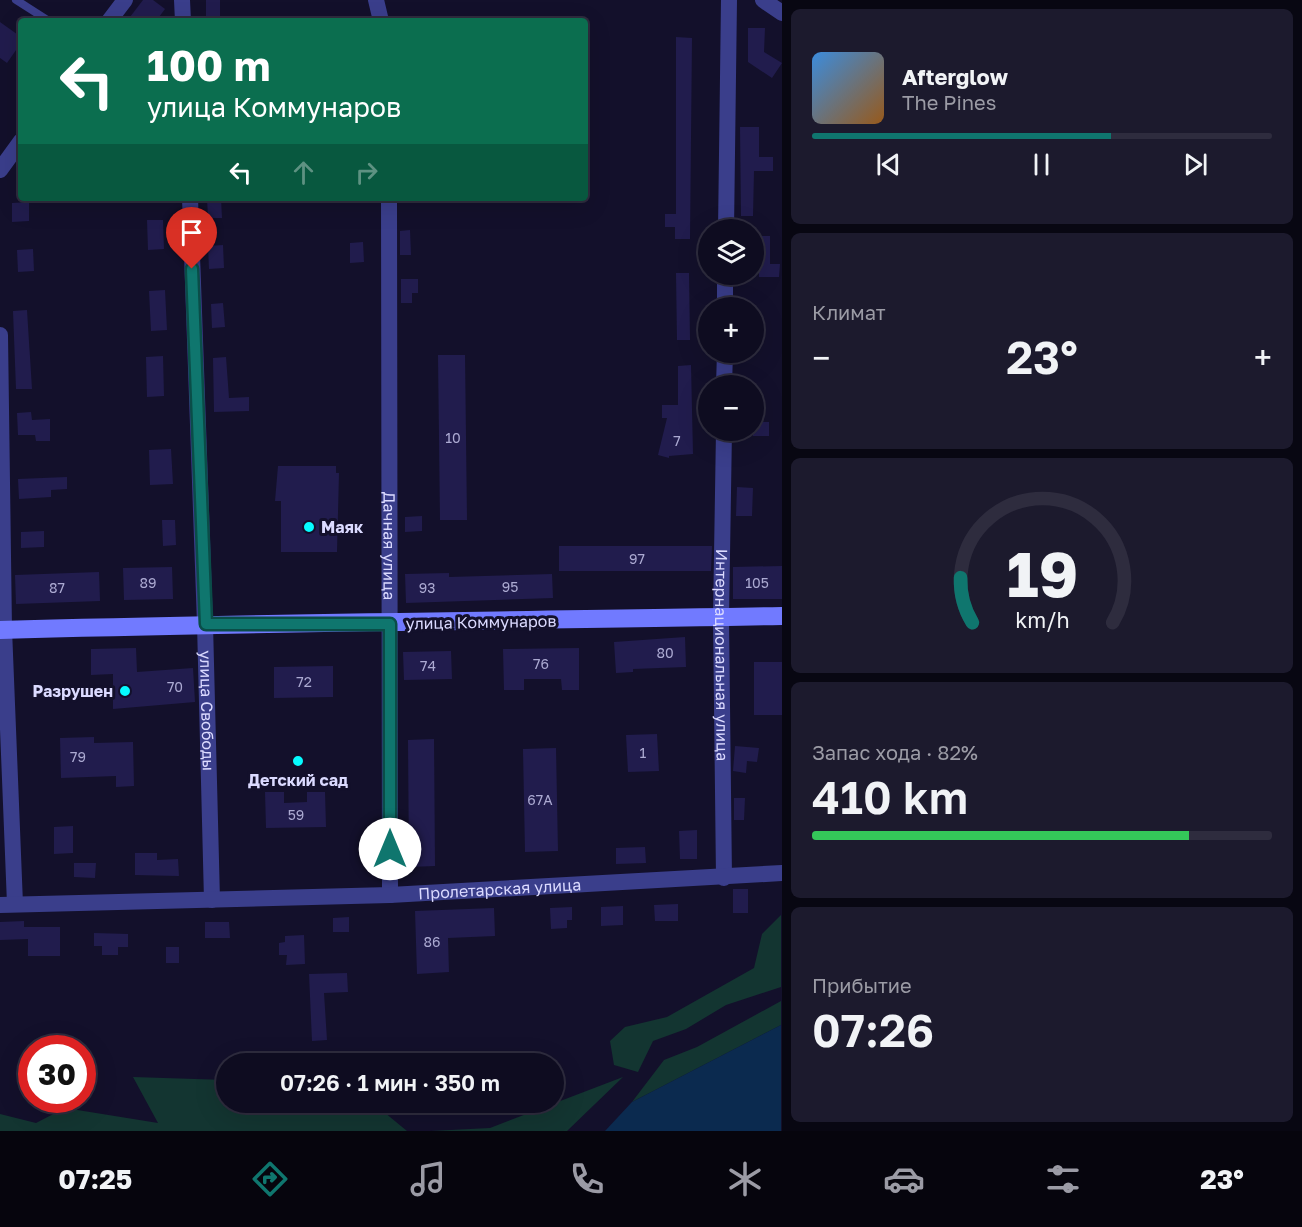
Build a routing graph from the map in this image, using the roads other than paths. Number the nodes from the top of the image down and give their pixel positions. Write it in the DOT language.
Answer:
graph roads {
  1 [pos="16,0"];
  2 [pos="125,0"];
  3 [pos="182,0"];
  4 [pos="376,0"];
  5 [pos="729,0"];
  6 [pos="763,0"];
  7 [pos="782,13"];
  8 [pos="44,18"];
  9 [pos="111,18"];
  10 [pos="183,18"];
  11 [pos="380,18"];
  12 [pos="18,145"];
  13 [pos="0,170"];
  14 [pos="190,201"];
  15 [pos="389,201"];
  16 [pos="726,219"];
  17 [pos="0,335"];
  18 [pos="724,441"];
  19 [pos="782,616"];
  20 [pos="721,618"];
  21 [pos="206,624"];
  22 [pos="390,624"];
  23 [pos="2,629"];
  24 [pos="782,873"];
  25 [pos="724,878"];
  26 [pos="390,894"];
  27 [pos="212,900"];
  28 [pos="7,904"];
  1 -- 8 [label="lane"];
  2 -- 9 [label="street"];
  3 -- 10 [label="street"];
  4 -- 11 [label="street"];
  5 -- 16 [label="street"];
  6 -- 7 [label="street"];
  12 -- 13 [label="street"];
  14 -- 21 [label="street, улица Свободы"];
  15 -- 22 [label="street, Дачная улица"];
  17 -- 23 [label="street"];
  18 -- 20 [label="street, Интернациональная улица"];
  19 -- 20 [label="main road, улица Коммунаров"];
  20 -- 22 [label="main road, улица Коммунаров"];
  20 -- 25 [label="street, Интернациональная улица"];
  21 -- 22 [label="main road, улица Коммунаров"];
  21 -- 23 [label="main road, улица Коммунаров"];
  21 -- 27 [label="street, улица Свободы"];
  22 -- 26 [label="street, Дачная улица"];
  23 -- 28 [label="street"];
  24 -- 25 [label="street, Пролетарская улица"];
  25 -- 26 [label="street, Пролетарская улица"];
  26 -- 27 [label="street, Пролетарская улица"];
  27 -- 28 [label="street, Пролетарская улица"];
}
